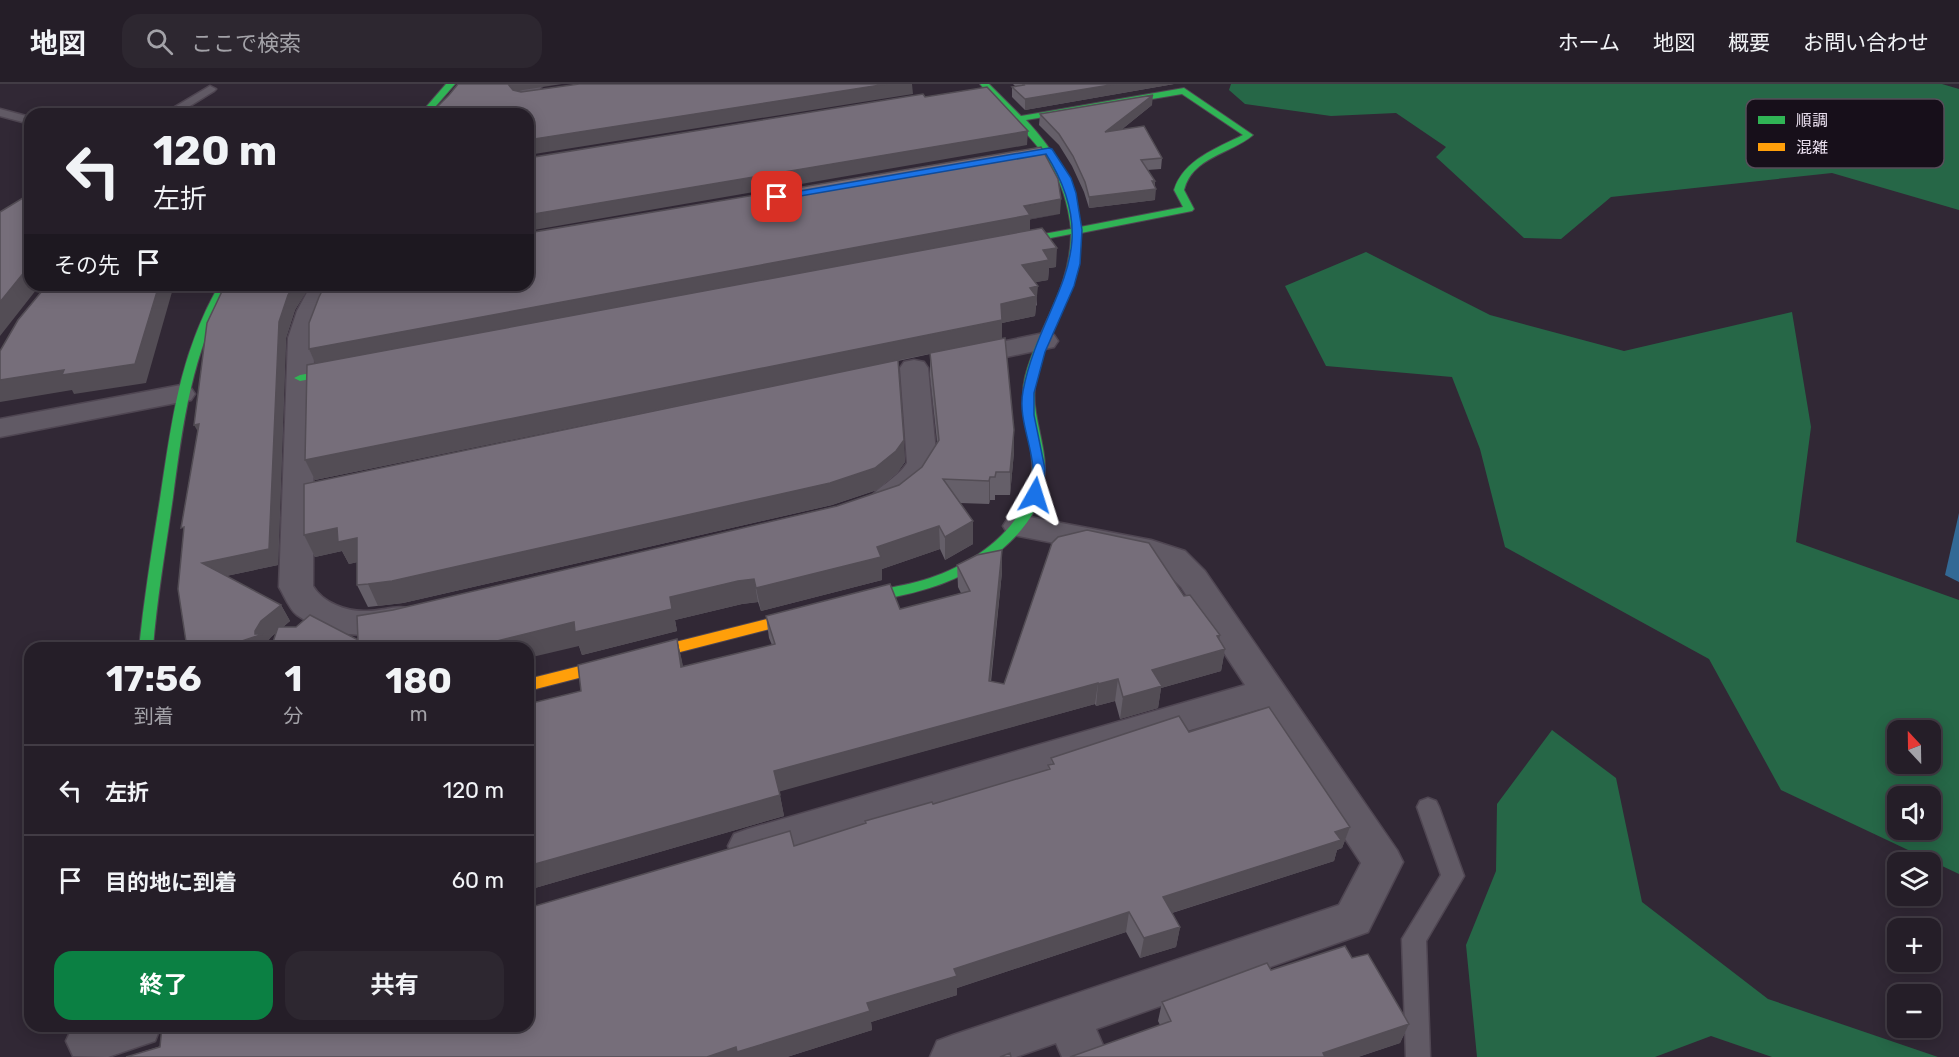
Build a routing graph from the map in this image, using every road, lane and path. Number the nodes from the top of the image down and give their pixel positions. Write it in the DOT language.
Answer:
graph roads {
  1 [pos="452,84"];
  2 [pos="210,89"];
  3 [pos="980,89"];
  4 [pos="179,108"];
  5 [pos="430,108"];
  6 [pos="0,112"];
  7 [pos="24,119"];
  8 [pos="1019,119"];
  9 [pos="1049,151"];
  10 [pos="1025,155"];
  11 [pos="1077,230"];
  12 [pos="995,246"];
  13 [pos="220,291"];
  14 [pos="321,291"];
  15 [pos="1044,341"];
  16 [pos="370,365"];
  17 [pos="300,378"];
  18 [pos="181,394"];
  19 [pos="0,428"];
  20 [pos="857,511"];
  21 [pos="1019,526"];
  22 [pos="426,612"];
  23 [pos="147,642"];
  24 [pos="534,683"];
  25 [pos="1269,692"];
  26 [pos="1428,807"];
  27 [pos="710,857"];
  28 [pos="1068,1017"];
  29 [pos="118,1032"];
  30 [pos="89,1041"];
  31 [pos="952,1057"];
  32 [pos="1085,1057"];
  33 [pos="1418,1057"];
  1 -- 5 [label="street"];
  2 -- 4 [label="lane"];
  3 -- 8 [label="street"];
  6 -- 7 [label="lane"];
  8 -- 9 [label="street"];
  8 -- 11 [label="street"];
  9 -- 10 [label="street"];
  9 -- 11 [label="street"];
  11 -- 12 [label="street"];
  11 -- 15 [label="street"];
  13 -- 18 [label="street"];
  14 -- 17 [label="street"];
  15 -- 20 [label="street"];
  15 -- 21 [label="street"];
  16 -- 17 [label="street"];
  17 -- 22 [label="street"];
  18 -- 19 [label="street"];
  18 -- 23 [label="street"];
  21 -- 24 [label="street"];
  21 -- 25 [label="street"];
  25 -- 27 [label="street"];
  25 -- 28 [label="street"];
  26 -- 33 [label="lane"];
  28 -- 31 [label="street"];
  28 -- 32 [label="street"];
  29 -- 30 [label="street"];
}
